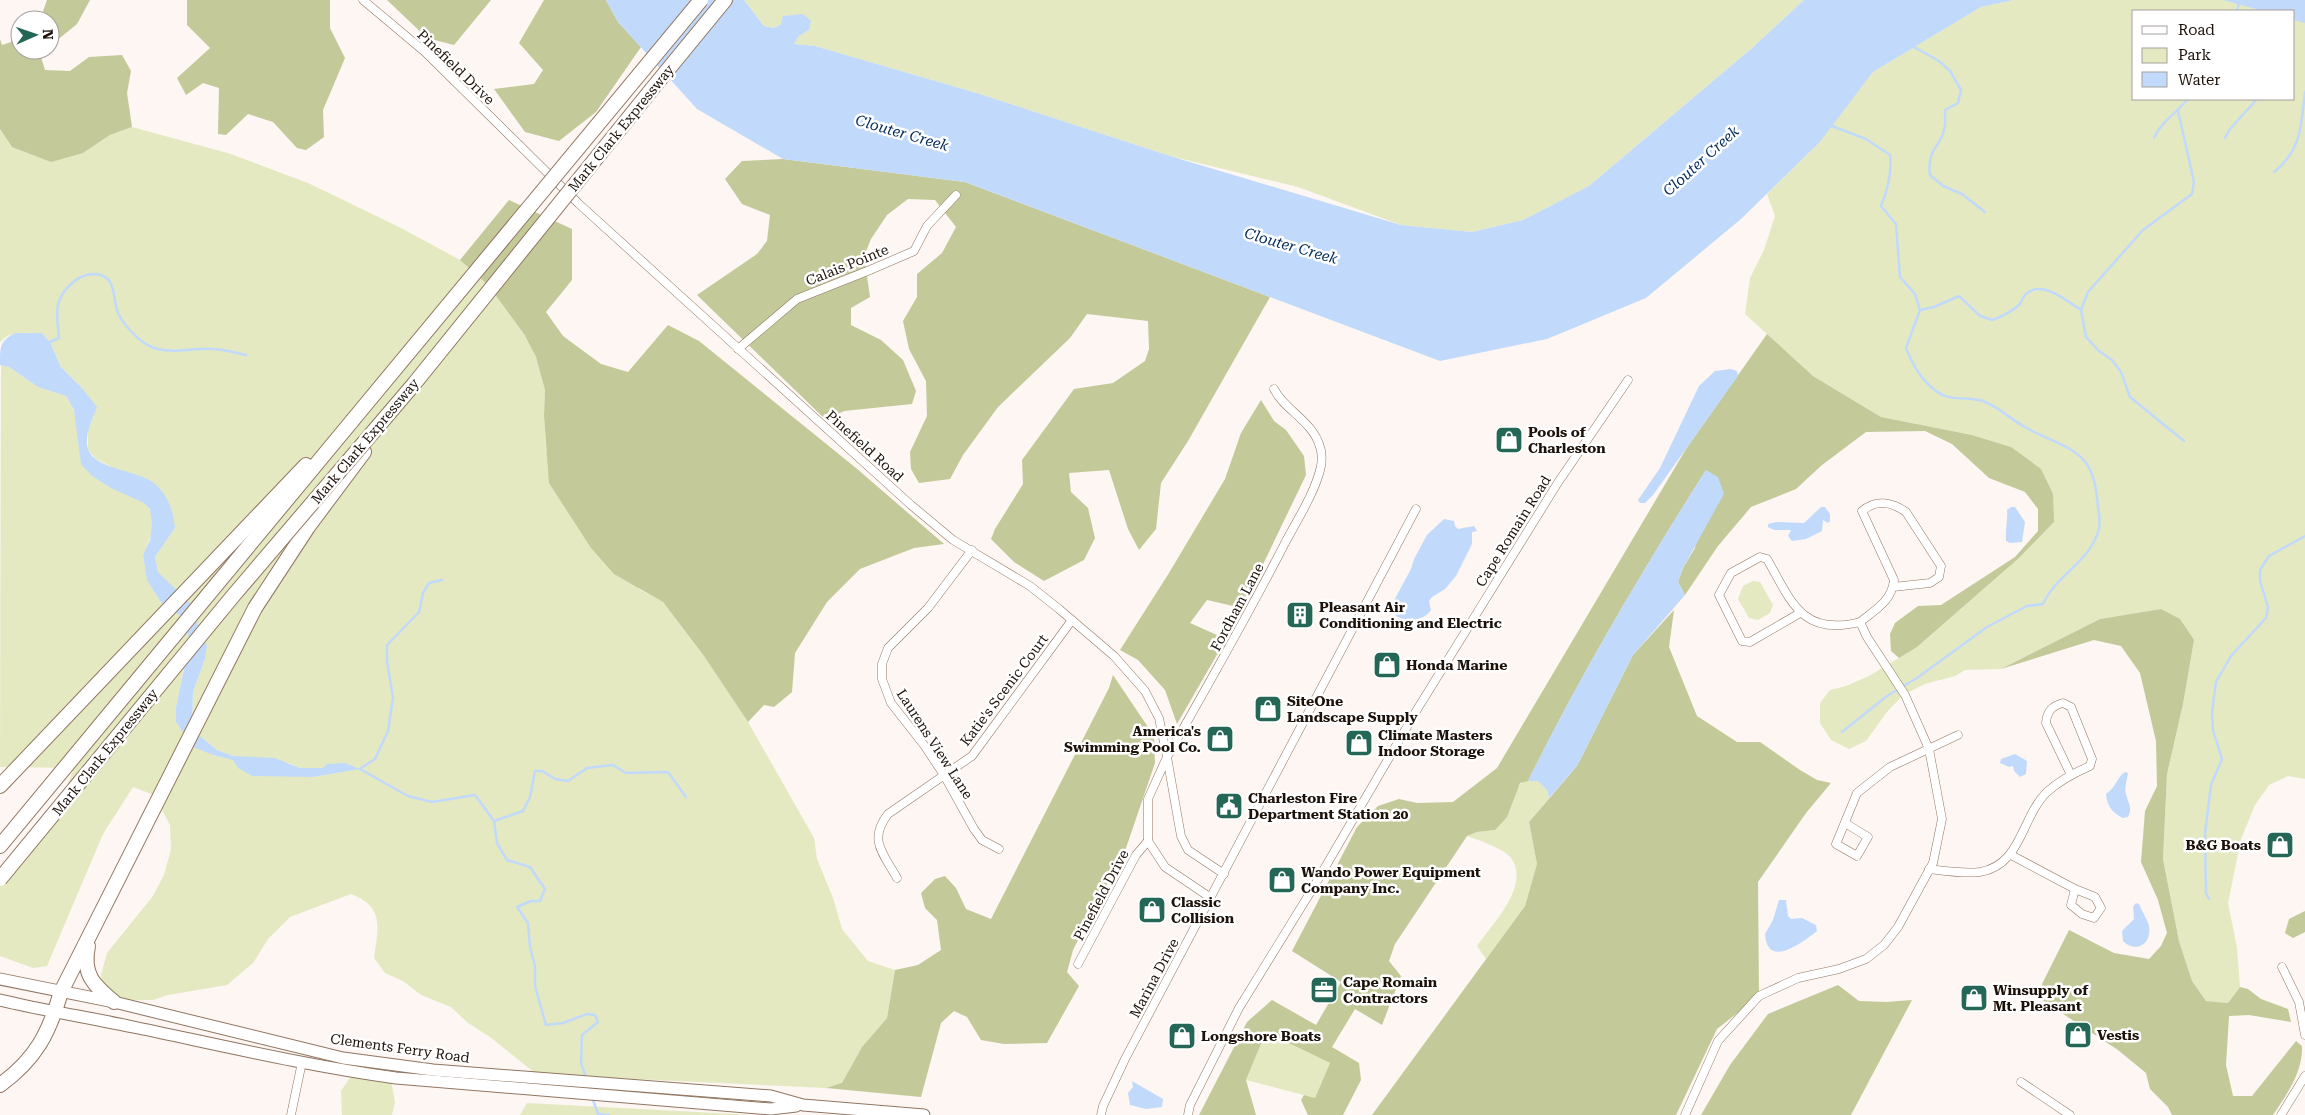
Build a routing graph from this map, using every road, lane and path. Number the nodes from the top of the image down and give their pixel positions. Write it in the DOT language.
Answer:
graph roads {
  1 [pos="364,0"];
  2 [pos="701,0"];
  3 [pos="725,0"];
  4 [pos="528,155"];
  5 [pos="956,195"];
  6 [pos="738,350"];
  7 [pos="1628,380"];
  8 [pos="414,384"];
  9 [pos="1274,388"];
  10 [pos="352,421"];
  11 [pos="1416,509"];
  12 [pos="972,550"];
  13 [pos="1893,587"];
  14 [pos="1800,613"];
  15 [pos="1072,620"];
  16 [pos="1860,622"];
  17 [pos="1958,735"];
  18 [pos="1929,749"];
  19 [pos="1167,757"];
  20 [pos="944,775"];
  21 [pos="2071,776"];
  22 [pos="0,786"];
  23 [pos="1845,823"];
  24 [pos="1148,841"];
  25 [pos="0,846"];
  26 [pos="999,849"];
  27 [pos="2011,856"];
  28 [pos="1930,869"];
  29 [pos="1224,874"];
  30 [pos="897,878"];
  31 [pos="0,879"];
  32 [pos="2075,889"];
  33 [pos="1211,898"];
  34 [pos="89,938"];
  35 [pos="1078,964"];
  36 [pos="2282,967"];
  37 [pos="0,979"];
  38 [pos="61,992"];
  39 [pos="0,1000"];
  40 [pos="114,1002"];
  41 [pos="55,1013"];
  42 [pos="2305,1035"];
  43 [pos="302,1062"];
  44 [pos="2305,1076"];
  45 [pos="2021,1082"];
  46 [pos="0,1085"];
  47 [pos="568,1087"];
  48 [pos="290,1115"];
  49 [pos="924,1115"];
  50 [pos="1101,1115"];
  51 [pos="1188,1115"];
  52 [pos="1685,1115"];
  53 [pos="2070,1115"];
  54 [pos="2281,1115"];
  1 -- 4 [label="street, Pinefield Drive"];
  2 -- 10 [label="highway, Mark Clark Expressway, bridge"];
  3 -- 8 [label="highway, Mark Clark Expressway, bridge"];
  4 -- 6 [label="street, Pinefield Road"];
  5 -- 6 [label="street, Calais Pointe"];
  6 -- 12 [label="street, Pinefield Road"];
  7 -- 51 [label="street, Cape Romain Road"];
  8 -- 31 [label="highway, Mark Clark Expressway, bridge"];
  8 -- 34 [label="highway, bridge"];
  9 -- 19 [label="street, Fordham Lane"];
  10 -- 22 [label="highway"];
  10 -- 25 [label="highway, Mark Clark Expressway"];
  11 -- 29 [label="street, Marina Drive"];
  12 -- 15 [label="street, Pinefield Road"];
  12 -- 20 [label="street, Laurens View Lane"];
  13 -- 13 [label="street"];
  13 -- 16 [label="street"];
  14 -- 14 [label="street"];
  14 -- 16 [label="street"];
  15 -- 19 [label="street, Pinefield Road"];
  15 -- 20 [label="street, Katie's Scenic Court"];
  16 -- 18 [label="street"];
  17 -- 18 [label="street"];
  18 -- 23 [label="street"];
  18 -- 28 [label="street"];
  19 -- 24 [label="street"];
  19 -- 29 [label="street, Pinefield Road"];
  20 -- 26 [label="street, Laurens View Lane"];
  20 -- 30 [label="street, Katie's Scenic Court"];
  21 -- 21 [label="street"];
  21 -- 27 [label="street"];
  23 -- 23 [label="street"];
  24 -- 33 [label="street"];
  24 -- 35 [label="street, Pinefield Drive"];
  27 -- 28 [label="street"];
  27 -- 32 [label="street"];
  28 -- 52 [label="street"];
  29 -- 33 [label="street, Marina Drive"];
  33 -- 50 [label="street, Marina Drive"];
  34 -- 38 [label="highway"];
  34 -- 40 [label="highway"];
  36 -- 42 [label="street"];
  37 -- 38 [label="main road, Clements Ferry Road"];
  38 -- 40 [label="main road, Clements Ferry Road"];
  38 -- 41 [label="highway"];
  39 -- 41 [label="main road, Clements Ferry Road"];
  40 -- 47 [label="main road, Clements Ferry Road"];
  41 -- 43 [label="main road, Clements Ferry Road"];
  41 -- 46 [label="highway"];
  43 -- 47 [label="main road, Clements Ferry Road"];
  43 -- 48 [label="street"];
  44 -- 54 [label="street"];
  45 -- 53 [label="street"];
  47 -- 49 [label="main road, Clements Ferry Road"];
}
